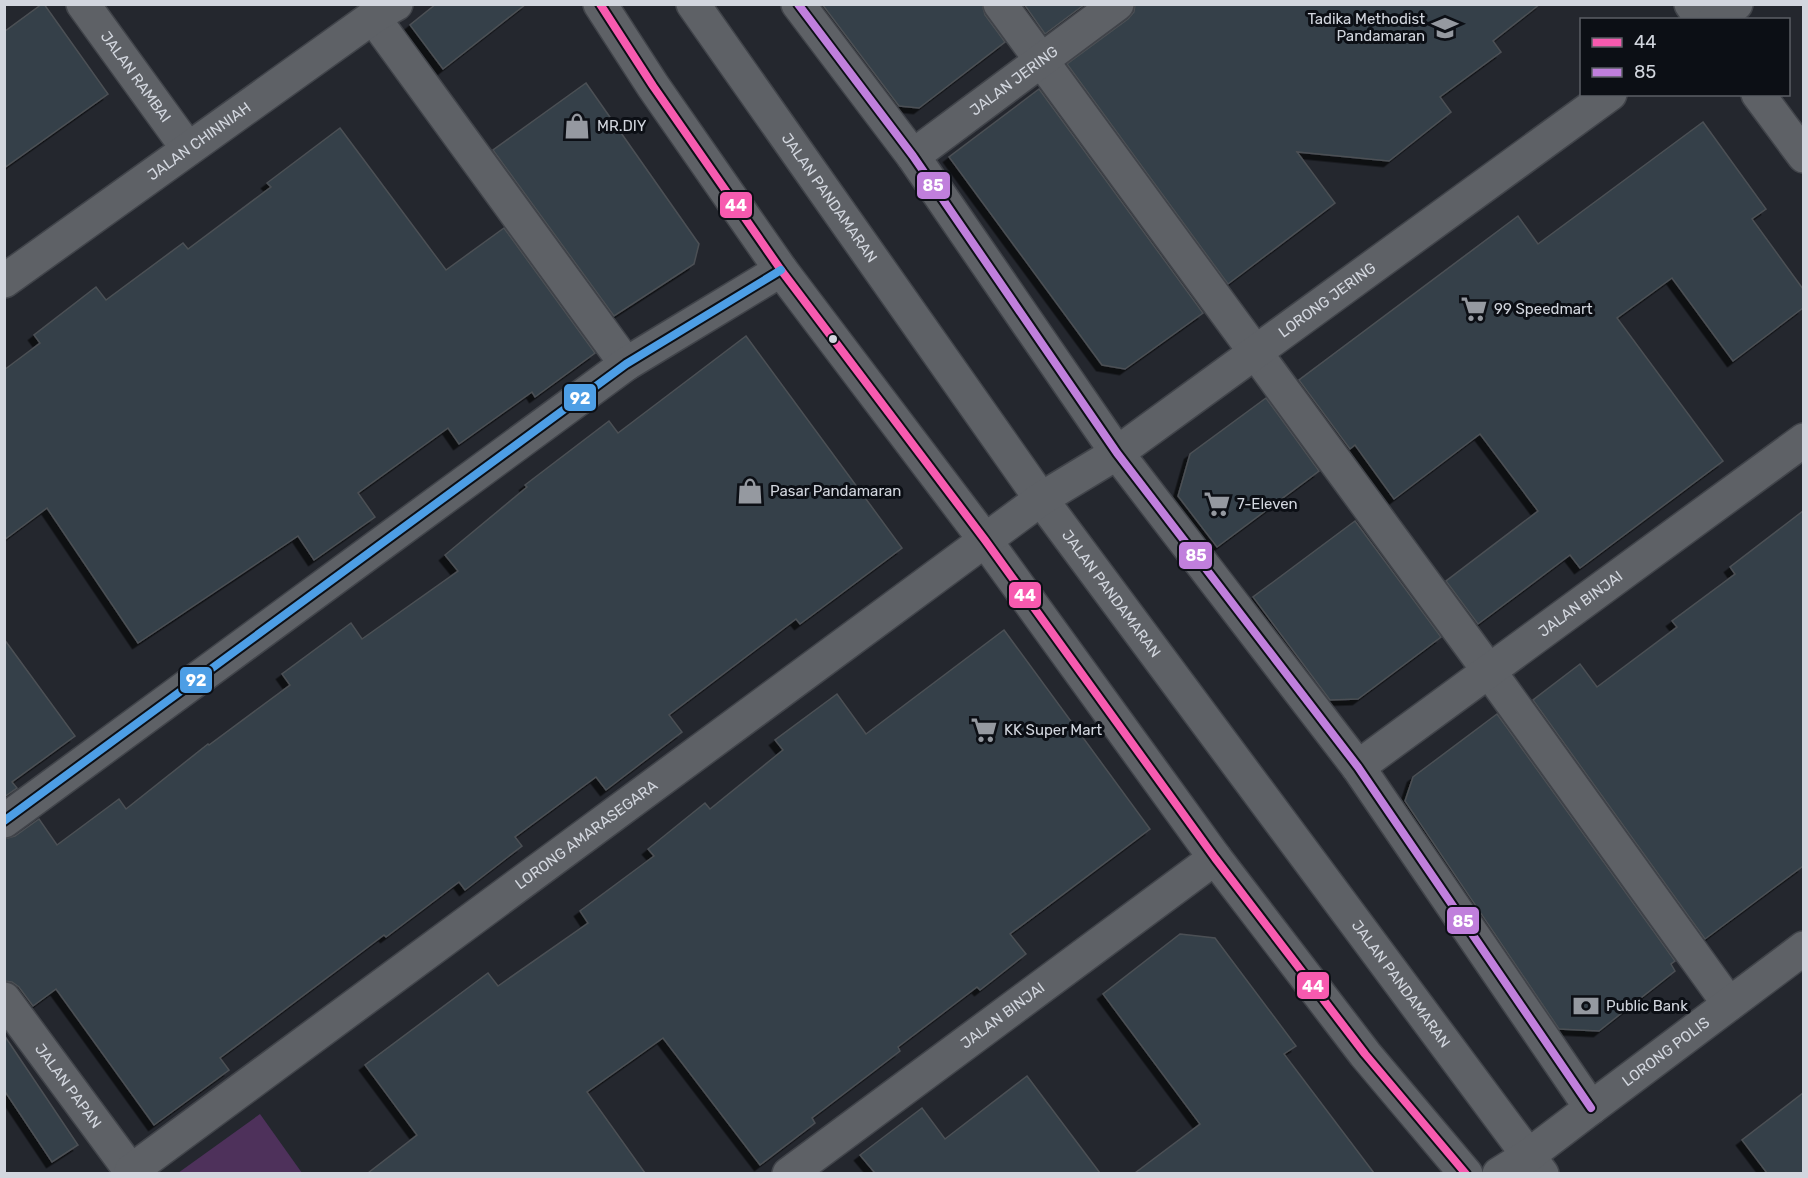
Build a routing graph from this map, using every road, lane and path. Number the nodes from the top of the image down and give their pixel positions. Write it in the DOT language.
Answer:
graph roads {
  1 [pos="83,4"];
  2 [pos="600,4"];
  3 [pos="693,4"];
  4 [pos="798,4"];
  5 [pos="1000,4"];
  6 [pos="1117,4"];
  7 [pos="1691,4"];
  8 [pos="1736,4"];
  9 [pos="385,11"];
  10 [pos="1701,18"];
  11 [pos="1717,18"];
  12 [pos="1041,61"];
  13 [pos="1608,96"];
  14 [pos="1759,96"];
  15 [pos="188,149"];
  16 [pos="913,156"];
  17 [pos="1803,156"];
  18 [pos="781,270"];
  19 [pos="4,281"];
  20 [pos="1255,353"];
  21 [pos="626,364"];
  22 [pos="1803,440"];
  23 [pos="1117,453"];
  24 [pos="1041,499"];
  25 [pos="985,540"];
  26 [pos="1489,671"];
  27 [pos="1358,766"];
  28 [pos="4,821"];
  29 [pos="1215,858"];
  30 [pos="1803,948"];
  31 [pos="4,999"];
  32 [pos="1730,1004"];
  33 [pos="1592,1108"];
  34 [pos="1535,1165"];
  35 [pos="132,1172"];
  36 [pos="789,1173"];
  37 [pos="1466,1173"];
  38 [pos="1499,1173"];
  1 -- 15 [label="street, JALAN RAMBAI"];
  2 -- 18 [label="street"];
  3 -- 24 [label="street, JALAN PANDAMARAN"];
  4 -- 16 [label="street"];
  5 -- 12 [label="street"];
  6 -- 12 [label="street, JALAN JERING"];
  7 -- 10 [label="street"];
  8 -- 11 [label="street"];
  9 -- 15 [label="street, JALAN CHINNIAH"];
  9 -- 21 [label="street"];
  12 -- 16 [label="street, JALAN JERING"];
  12 -- 20 [label="street"];
  13 -- 20 [label="street, LORONG JERING"];
  14 -- 17 [label="street"];
  15 -- 19 [label="street, JALAN CHINNIAH"];
  16 -- 23 [label="street"];
  18 -- 21 [label="street"];
  18 -- 25 [label="street"];
  20 -- 23 [label="street, LORONG JERING"];
  20 -- 26 [label="street"];
  21 -- 28 [label="street"];
  22 -- 26 [label="street, JALAN BINJAI"];
  23 -- 24 [label="street, LORONG JERING"];
  23 -- 27 [label="street"];
  24 -- 25 [label="street, LORONG AMARASEGARA"];
  24 -- 34 [label="street, JALAN PANDAMARAN"];
  25 -- 29 [label="street"];
  25 -- 35 [label="street, LORONG AMARASEGARA"];
  26 -- 27 [label="street, JALAN BINJAI"];
  26 -- 32 [label="street"];
  27 -- 33 [label="street"];
  29 -- 36 [label="street, JALAN BINJAI"];
  29 -- 37 [label="street"];
  30 -- 32 [label="street, LORONG POLIS"];
  31 -- 35 [label="street, JALAN PAPAN"];
  32 -- 33 [label="street, LORONG POLIS"];
  33 -- 34 [label="street, LORONG POLIS"];
  34 -- 38 [label="street, LORONG POLIS"];
}
